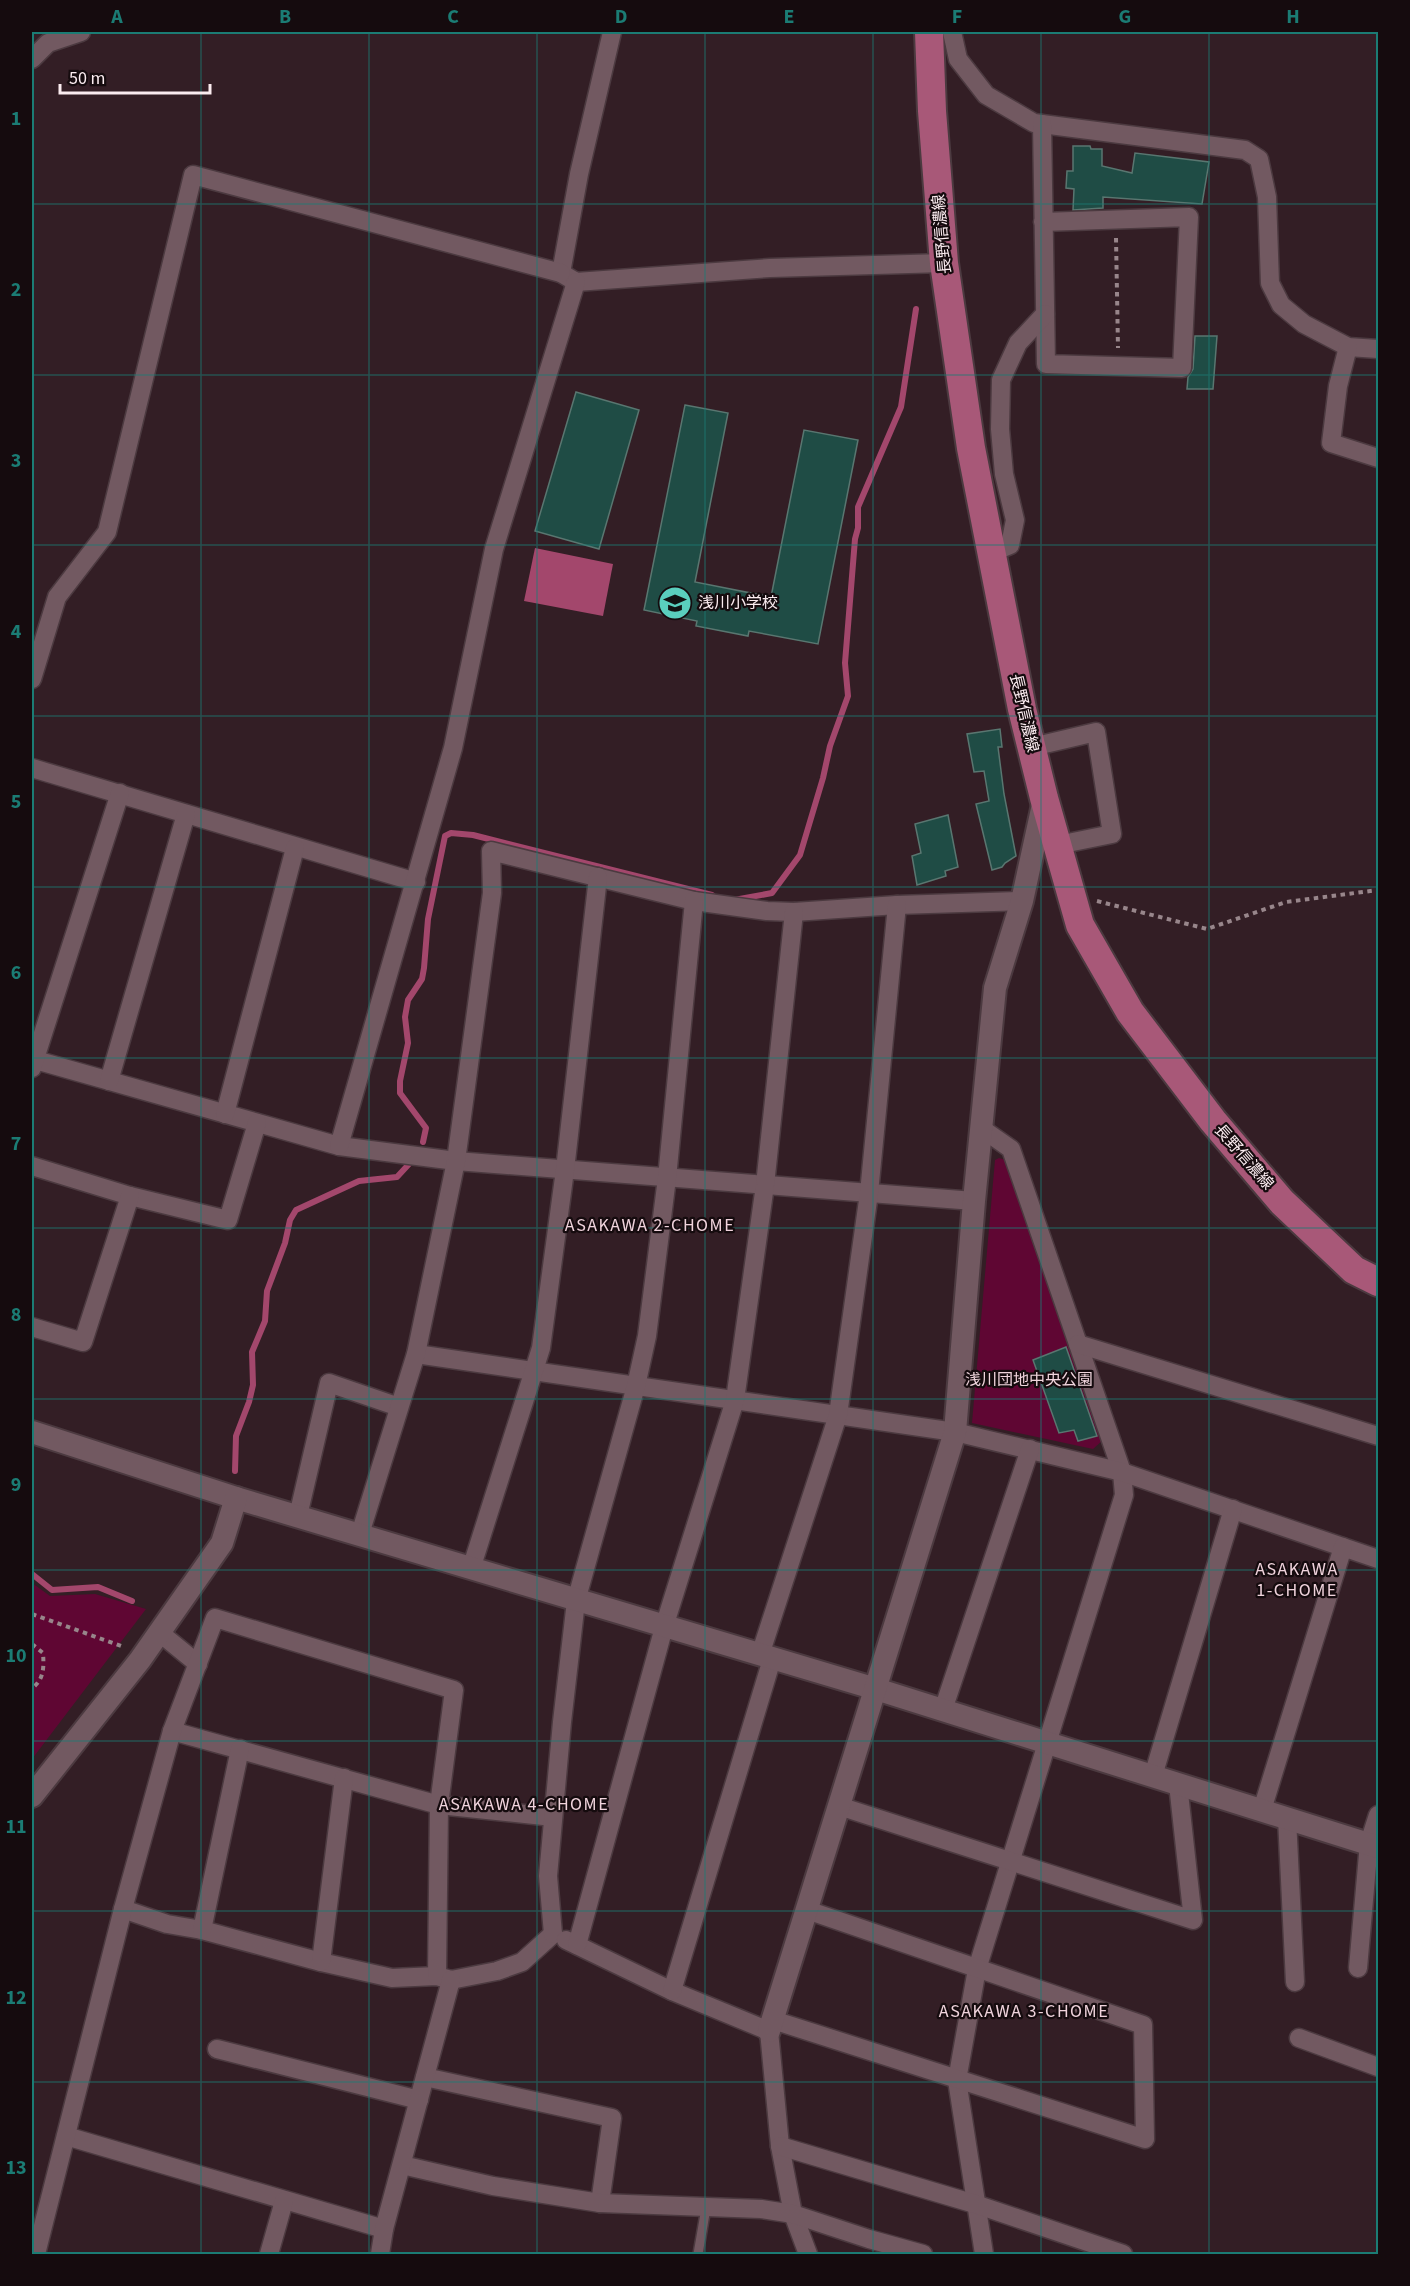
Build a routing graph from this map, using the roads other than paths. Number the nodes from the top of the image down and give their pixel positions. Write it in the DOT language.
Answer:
graph roads {
  1 [pos="81,32"];
  2 [pos="612,32"];
  3 [pos="929,32"];
  4 [pos="952,32"];
  5 [pos="32,59"];
  6 [pos="1042,124"];
  7 [pos="1043,222"];
  8 [pos="944,263"];
  9 [pos="569,278"];
  10 [pos="1045,314"];
  11 [pos="1348,347"];
  12 [pos="1378,349"];
  13 [pos="1378,458"];
  14 [pos="991,552"];
  15 [pos="35,656"];
  16 [pos="32,679"];
  17 [pos="1032,747"];
  18 [pos="32,768"];
  19 [pos="120,793"];
  20 [pos="1044,798"];
  21 [pos="186,814"];
  22 [pos="1058,845"];
  23 [pos="295,848"];
  24 [pos="598,877"];
  25 [pos="416,882"];
  26 [pos="694,901"];
  27 [pos="1022,901"];
  28 [pos="897,905"];
  29 [pos="794,912"];
  30 [pos="32,1062"];
  31 [pos="109,1081"];
  32 [pos="225,1114"];
  33 [pos="257,1123"];
  34 [pos="981,1128"];
  35 [pos="339,1146"];
  36 [pos="456,1161"];
  37 [pos="32,1166"];
  38 [pos="565,1170"];
  39 [pos="667,1178"];
  40 [pos="765,1185"];
  41 [pos="869,1193"];
  42 [pos="130,1196"];
  43 [pos="974,1201"];
  44 [pos="1378,1282"];
  45 [pos="32,1327"];
  46 [pos="1078,1344"];
  47 [pos="416,1354"];
  48 [pos="532,1371"];
  49 [pos="636,1386"];
  50 [pos="735,1400"];
  51 [pos="399,1407"];
  52 [pos="838,1415"];
  53 [pos="32,1432"];
  54 [pos="955,1432"];
  55 [pos="1378,1436"];
  56 [pos="1030,1449"];
  57 [pos="1122,1472"];
  58 [pos="236,1498"];
  59 [pos="1233,1509"];
  60 [pos="298,1516"];
  61 [pos="360,1534"];
  62 [pos="1343,1547"];
  63 [pos="1378,1559"];
  64 [pos="471,1569"];
  65 [pos="576,1601"];
  66 [pos="664,1627"];
  67 [pos="160,1633"];
  68 [pos="766,1657"];
  69 [pos="198,1664"];
  70 [pos="876,1689"];
  71 [pos="943,1710"];
  72 [pos="172,1731"];
  73 [pos="1047,1743"];
  74 [pos="240,1749"];
  75 [pos="1154,1776"];
  76 [pos="344,1778"];
  77 [pos="1178,1784"];
  78 [pos="32,1796"];
  79 [pos="439,1804"];
  80 [pos="839,1806"];
  81 [pos="1262,1810"];
  82 [pos="1378,1815"];
  83 [pos="553,1818"];
  84 [pos="1287,1818"];
  85 [pos="1374,1845"];
  86 [pos="1011,1860"];
  87 [pos="123,1909"];
  88 [pos="807,1910"];
  89 [pos="202,1930"];
  90 [pos="553,1934"];
  91 [pos="577,1945"];
  92 [pos="321,1962"];
  93 [pos="1358,1968"];
  94 [pos="977,1969"];
  95 [pos="444,1978"];
  96 [pos="1295,1982"];
  97 [pos="672,1991"];
  98 [pos="771,2026"];
  99 [pos="1299,2038"];
  100 [pos="217,2049"];
  101 [pos="1378,2067"];
  102 [pos="425,2077"];
  103 [pos="957,2080"];
  104 [pos="419,2100"];
  105 [pos="66,2136"];
  106 [pos="780,2146"];
  107 [pos="402,2165"];
  108 [pos="284,2201"];
  109 [pos="600,2203"];
  110 [pos="975,2204"];
  111 [pos="706,2208"];
  112 [pos="793,2214"];
  113 [pos="384,2229"];
  114 [pos="35,2246"];
  115 [pos="871,2247"];
  116 [pos="269,2254"];
  117 [pos="380,2254"];
  118 [pos="698,2254"];
  119 [pos="808,2254"];
  120 [pos="924,2254"];
  121 [pos="984,2254"];
  122 [pos="1123,2254"];
  1 -- 5 [label="street"];
  2 -- 9 [label="street"];
  3 -- 8 [label="main road, 長野信濃線"];
  4 -- 6 [label="street"];
  6 -- 7 [label="street"];
  6 -- 11 [label="street"];
  7 -- 10 [label="street"];
  7 -- 10 [label="street"];
  8 -- 9 [label="street"];
  8 -- 14 [label="main road, 長野信濃線"];
  9 -- 15 [label="street"];
  9 -- 25 [label="street"];
  10 -- 14 [label="street"];
  11 -- 12 [label="street"];
  11 -- 13 [label="street"];
  14 -- 17 [label="main road, 長野信濃線"];
  15 -- 16 [label="street"];
  17 -- 20 [label="main road, 長野信濃線"];
  17 -- 22 [label="street"];
  18 -- 19 [label="street"];
  19 -- 21 [label="street"];
  19 -- 30 [label="street"];
  20 -- 22 [label="main road, 長野信濃線"];
  20 -- 27 [label="street"];
  21 -- 23 [label="street"];
  21 -- 31 [label="street"];
  22 -- 44 [label="main road, 長野信濃線"];
  23 -- 25 [label="street"];
  23 -- 32 [label="street"];
  24 -- 26 [label="street"];
  24 -- 36 [label="street"];
  24 -- 38 [label="street"];
  25 -- 35 [label="street"];
  26 -- 29 [label="street"];
  26 -- 39 [label="street"];
  27 -- 28 [label="street"];
  27 -- 34 [label="street"];
  28 -- 29 [label="street"];
  28 -- 41 [label="street"];
  29 -- 40 [label="street"];
  30 -- 31 [label="street"];
  31 -- 32 [label="street"];
  32 -- 33 [label="street"];
  33 -- 35 [label="street"];
  33 -- 42 [label="street"];
  34 -- 43 [label="street"];
  34 -- 46 [label="street"];
  35 -- 36 [label="street"];
  36 -- 38 [label="street"];
  36 -- 47 [label="street"];
  37 -- 42 [label="street"];
  38 -- 39 [label="street"];
  38 -- 48 [label="street"];
  39 -- 40 [label="street"];
  39 -- 49 [label="street"];
  40 -- 41 [label="street"];
  40 -- 50 [label="street"];
  41 -- 43 [label="street"];
  41 -- 52 [label="street"];
  42 -- 45 [label="street"];
  43 -- 54 [label="street"];
  46 -- 55 [label="street"];
  46 -- 57 [label="street"];
  47 -- 48 [label="street"];
  47 -- 51 [label="street"];
  48 -- 49 [label="street"];
  48 -- 64 [label="street"];
  49 -- 50 [label="street"];
  49 -- 65 [label="street"];
  50 -- 52 [label="street"];
  50 -- 66 [label="street"];
  51 -- 60 [label="street"];
  51 -- 61 [label="street"];
  52 -- 54 [label="street"];
  52 -- 68 [label="street"];
  53 -- 58 [label="street"];
  54 -- 56 [label="street"];
  54 -- 70 [label="street"];
  56 -- 57 [label="street"];
  56 -- 71 [label="street"];
  57 -- 59 [label="street"];
  57 -- 73 [label="street"];
  58 -- 60 [label="street"];
  58 -- 67 [label="street"];
  59 -- 62 [label="street"];
  59 -- 75 [label="street"];
  60 -- 61 [label="street"];
  61 -- 64 [label="street"];
  62 -- 63 [label="street"];
  62 -- 81 [label="street"];
  64 -- 65 [label="street"];
  65 -- 66 [label="street"];
  65 -- 83 [label="street"];
  66 -- 68 [label="street"];
  66 -- 91 [label="street"];
  67 -- 69 [label="street"];
  67 -- 78 [label="street"];
  68 -- 70 [label="street"];
  68 -- 97 [label="street"];
  69 -- 72 [label="street"];
  69 -- 79 [label="street"];
  70 -- 71 [label="street"];
  70 -- 80 [label="street"];
  71 -- 73 [label="street"];
  72 -- 74 [label="street"];
  72 -- 87 [label="street"];
  73 -- 75 [label="street"];
  73 -- 86 [label="street"];
  74 -- 76 [label="street"];
  74 -- 89 [label="street"];
  75 -- 77 [label="street"];
  76 -- 79 [label="street"];
  76 -- 92 [label="street"];
  77 -- 81 [label="street"];
  77 -- 86 [label="street"];
  79 -- 83 [label="street"];
  79 -- 95 [label="street"];
  80 -- 86 [label="street"];
  80 -- 88 [label="street"];
  81 -- 84 [label="street"];
  82 -- 85 [label="street"];
  83 -- 90 [label="street"];
  84 -- 85 [label="street"];
  84 -- 96 [label="street"];
  85 -- 93 [label="street"];
  86 -- 94 [label="street"];
  87 -- 89 [label="street"];
  87 -- 105 [label="street"];
  88 -- 94 [label="street"];
  88 -- 98 [label="street"];
  89 -- 92 [label="street"];
  90 -- 91 [label="street"];
  90 -- 95 [label="street"];
  91 -- 97 [label="street"];
  92 -- 95 [label="street"];
  94 -- 103 [label="street"];
  94 -- 103 [label="street"];
  95 -- 102 [label="street"];
  97 -- 98 [label="street"];
  98 -- 103 [label="street"];
  98 -- 106 [label="street"];
  99 -- 101 [label="street"];
  100 -- 104 [label="street"];
  102 -- 104 [label="street"];
  102 -- 109 [label="street"];
  103 -- 110 [label="street"];
  104 -- 107 [label="street"];
  105 -- 108 [label="street"];
  105 -- 114 [label="street"];
  106 -- 110 [label="street"];
  106 -- 112 [label="street"];
  107 -- 109 [label="street"];
  107 -- 113 [label="street"];
  108 -- 113 [label="street"];
  108 -- 116 [label="street"];
  109 -- 111 [label="street"];
  110 -- 121 [label="street"];
  110 -- 122 [label="street"];
  111 -- 112 [label="street"];
  111 -- 118 [label="lane"];
  112 -- 115 [label="street"];
  112 -- 119 [label="street"];
  113 -- 117 [label="street"];
  115 -- 120 [label="street"];
}
